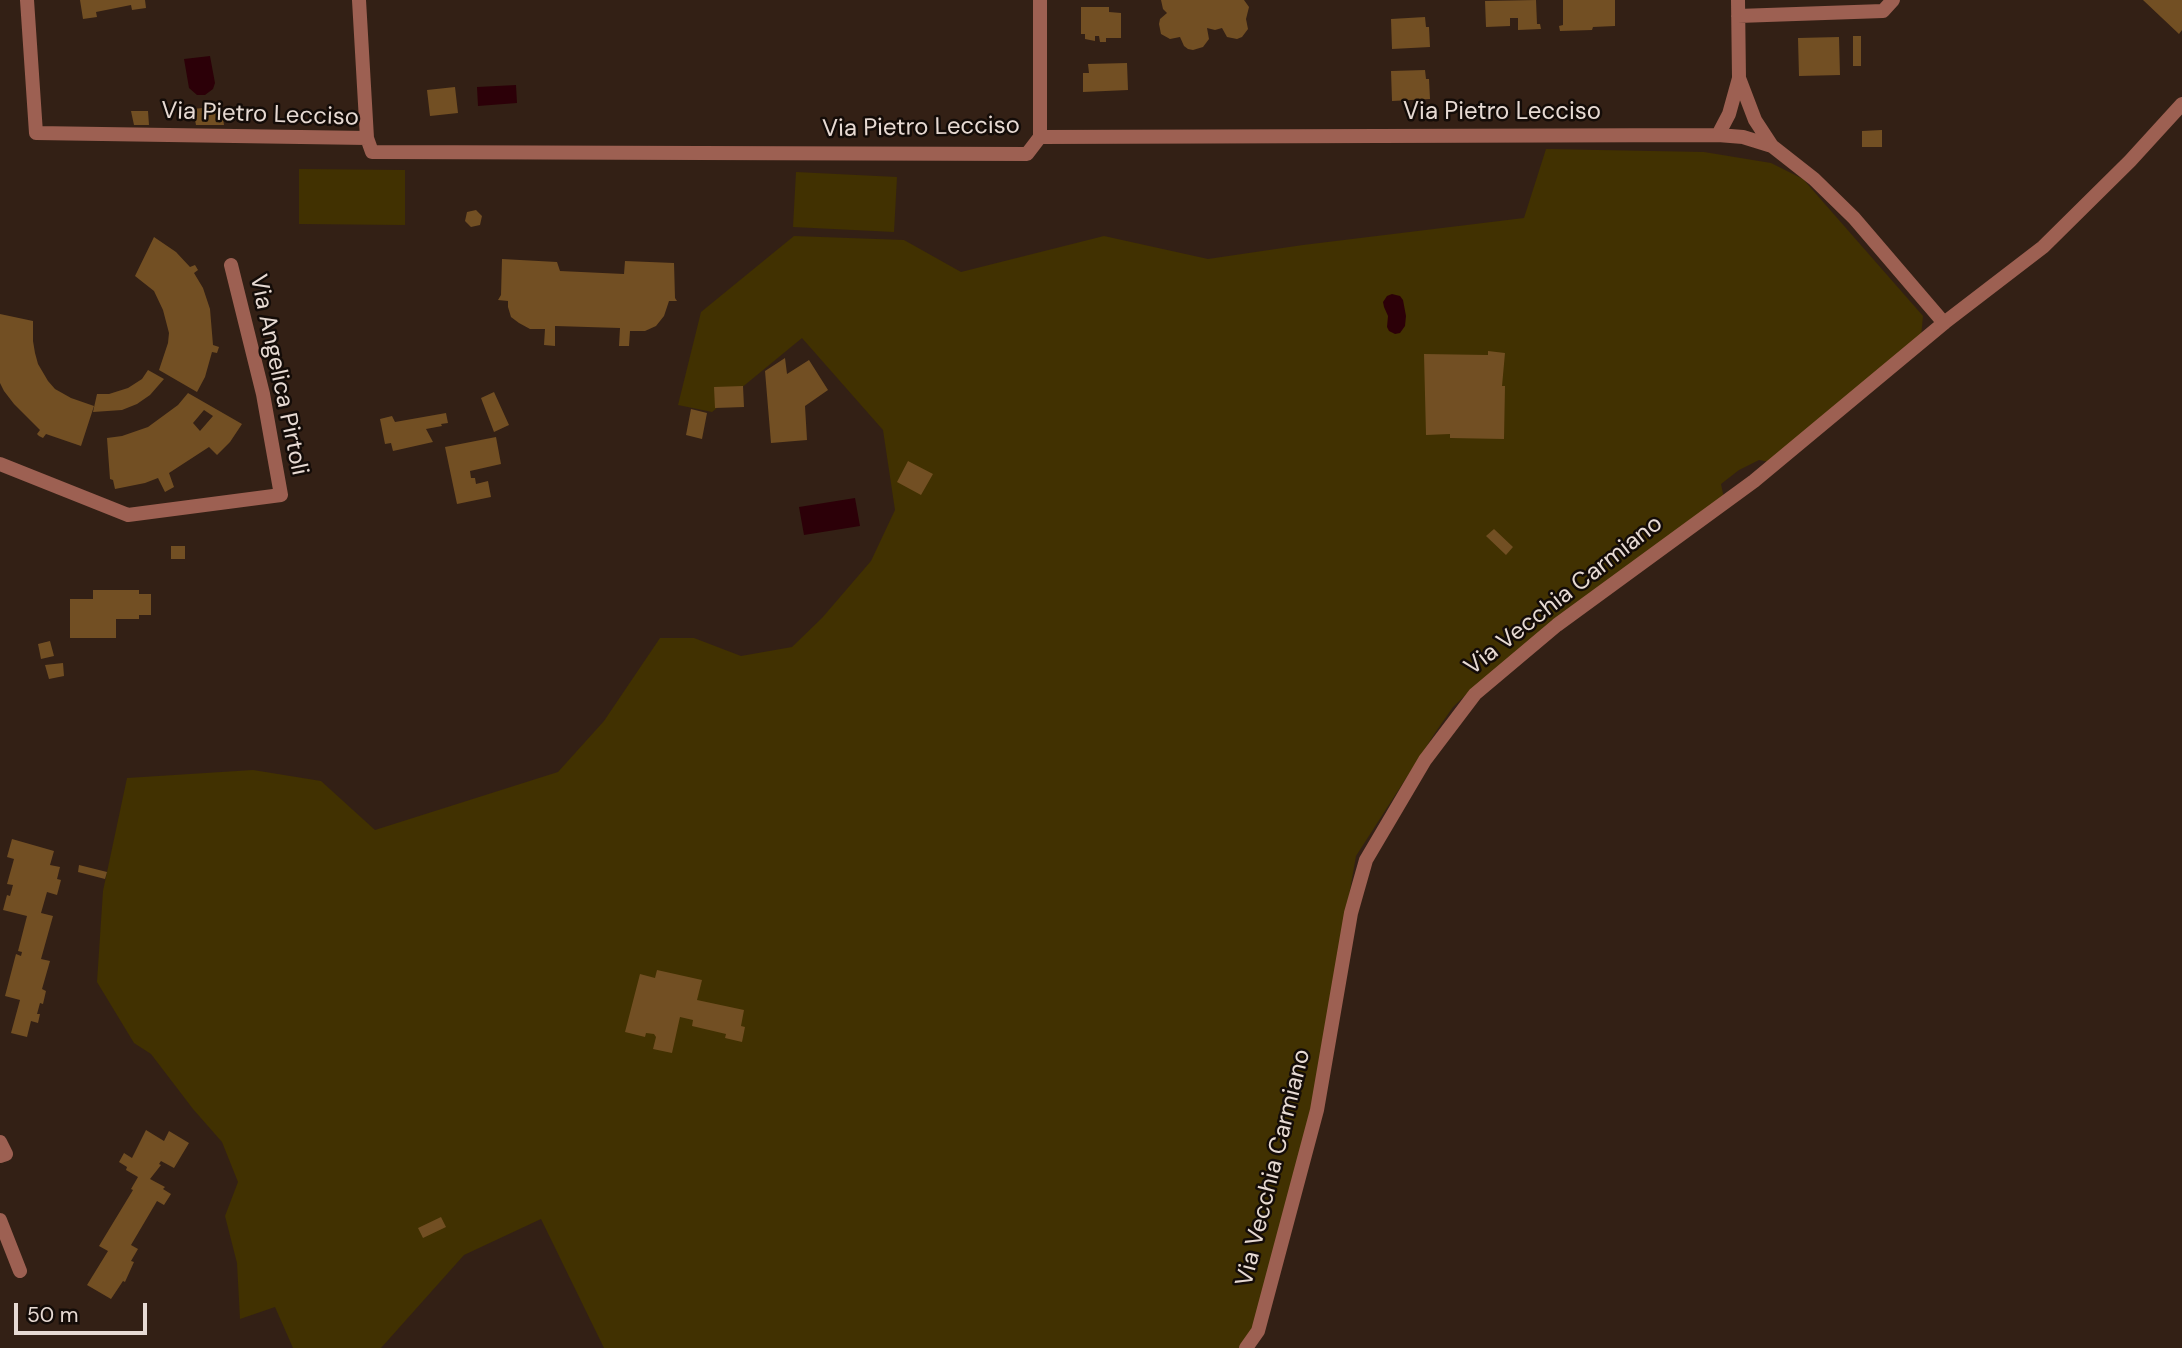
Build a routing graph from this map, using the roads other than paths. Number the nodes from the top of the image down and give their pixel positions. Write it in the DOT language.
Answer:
graph roads {
  1 [pos="27,0"];
  2 [pos="359,0"];
  3 [pos="1040,0"];
  4 [pos="1738,0"];
  5 [pos="1893,0"];
  6 [pos="1738,16"];
  7 [pos="1739,78"];
  8 [pos="2182,104"];
  9 [pos="1718,135"];
  10 [pos="1040,137"];
  11 [pos="367,138"];
  12 [pos="1772,146"];
  13 [pos="231,265"];
  14 [pos="1944,323"];
  15 [pos="0,464"];
  16 [pos="0,1142"];
  17 [pos="0,1156"];
  18 [pos="0,1220"];
  19 [pos="20,1271"];
  20 [pos="1246,1348"];
  1 -- 11 [label="street, Via Pietro Lecciso"];
  2 -- 11 [label="street"];
  3 -- 10 [label="street"];
  4 -- 6 [label="street"];
  5 -- 6 [label="street"];
  6 -- 7 [label="street"];
  7 -- 9 [label="street"];
  7 -- 12 [label="street"];
  8 -- 14 [label="street, Via Vecchia Carmiano"];
  9 -- 10 [label="street, Via Pietro Lecciso"];
  9 -- 12 [label="street, Via Pietro Lecciso"];
  10 -- 11 [label="street, Via Pietro Lecciso"];
  12 -- 14 [label="street, Via Pietro Lecciso"];
  13 -- 15 [label="street, Via Angelica Pirtoli"];
  14 -- 20 [label="street, Via Vecchia Carmiano"];
  16 -- 17 [label="street"];
  18 -- 19 [label="street"];
}
